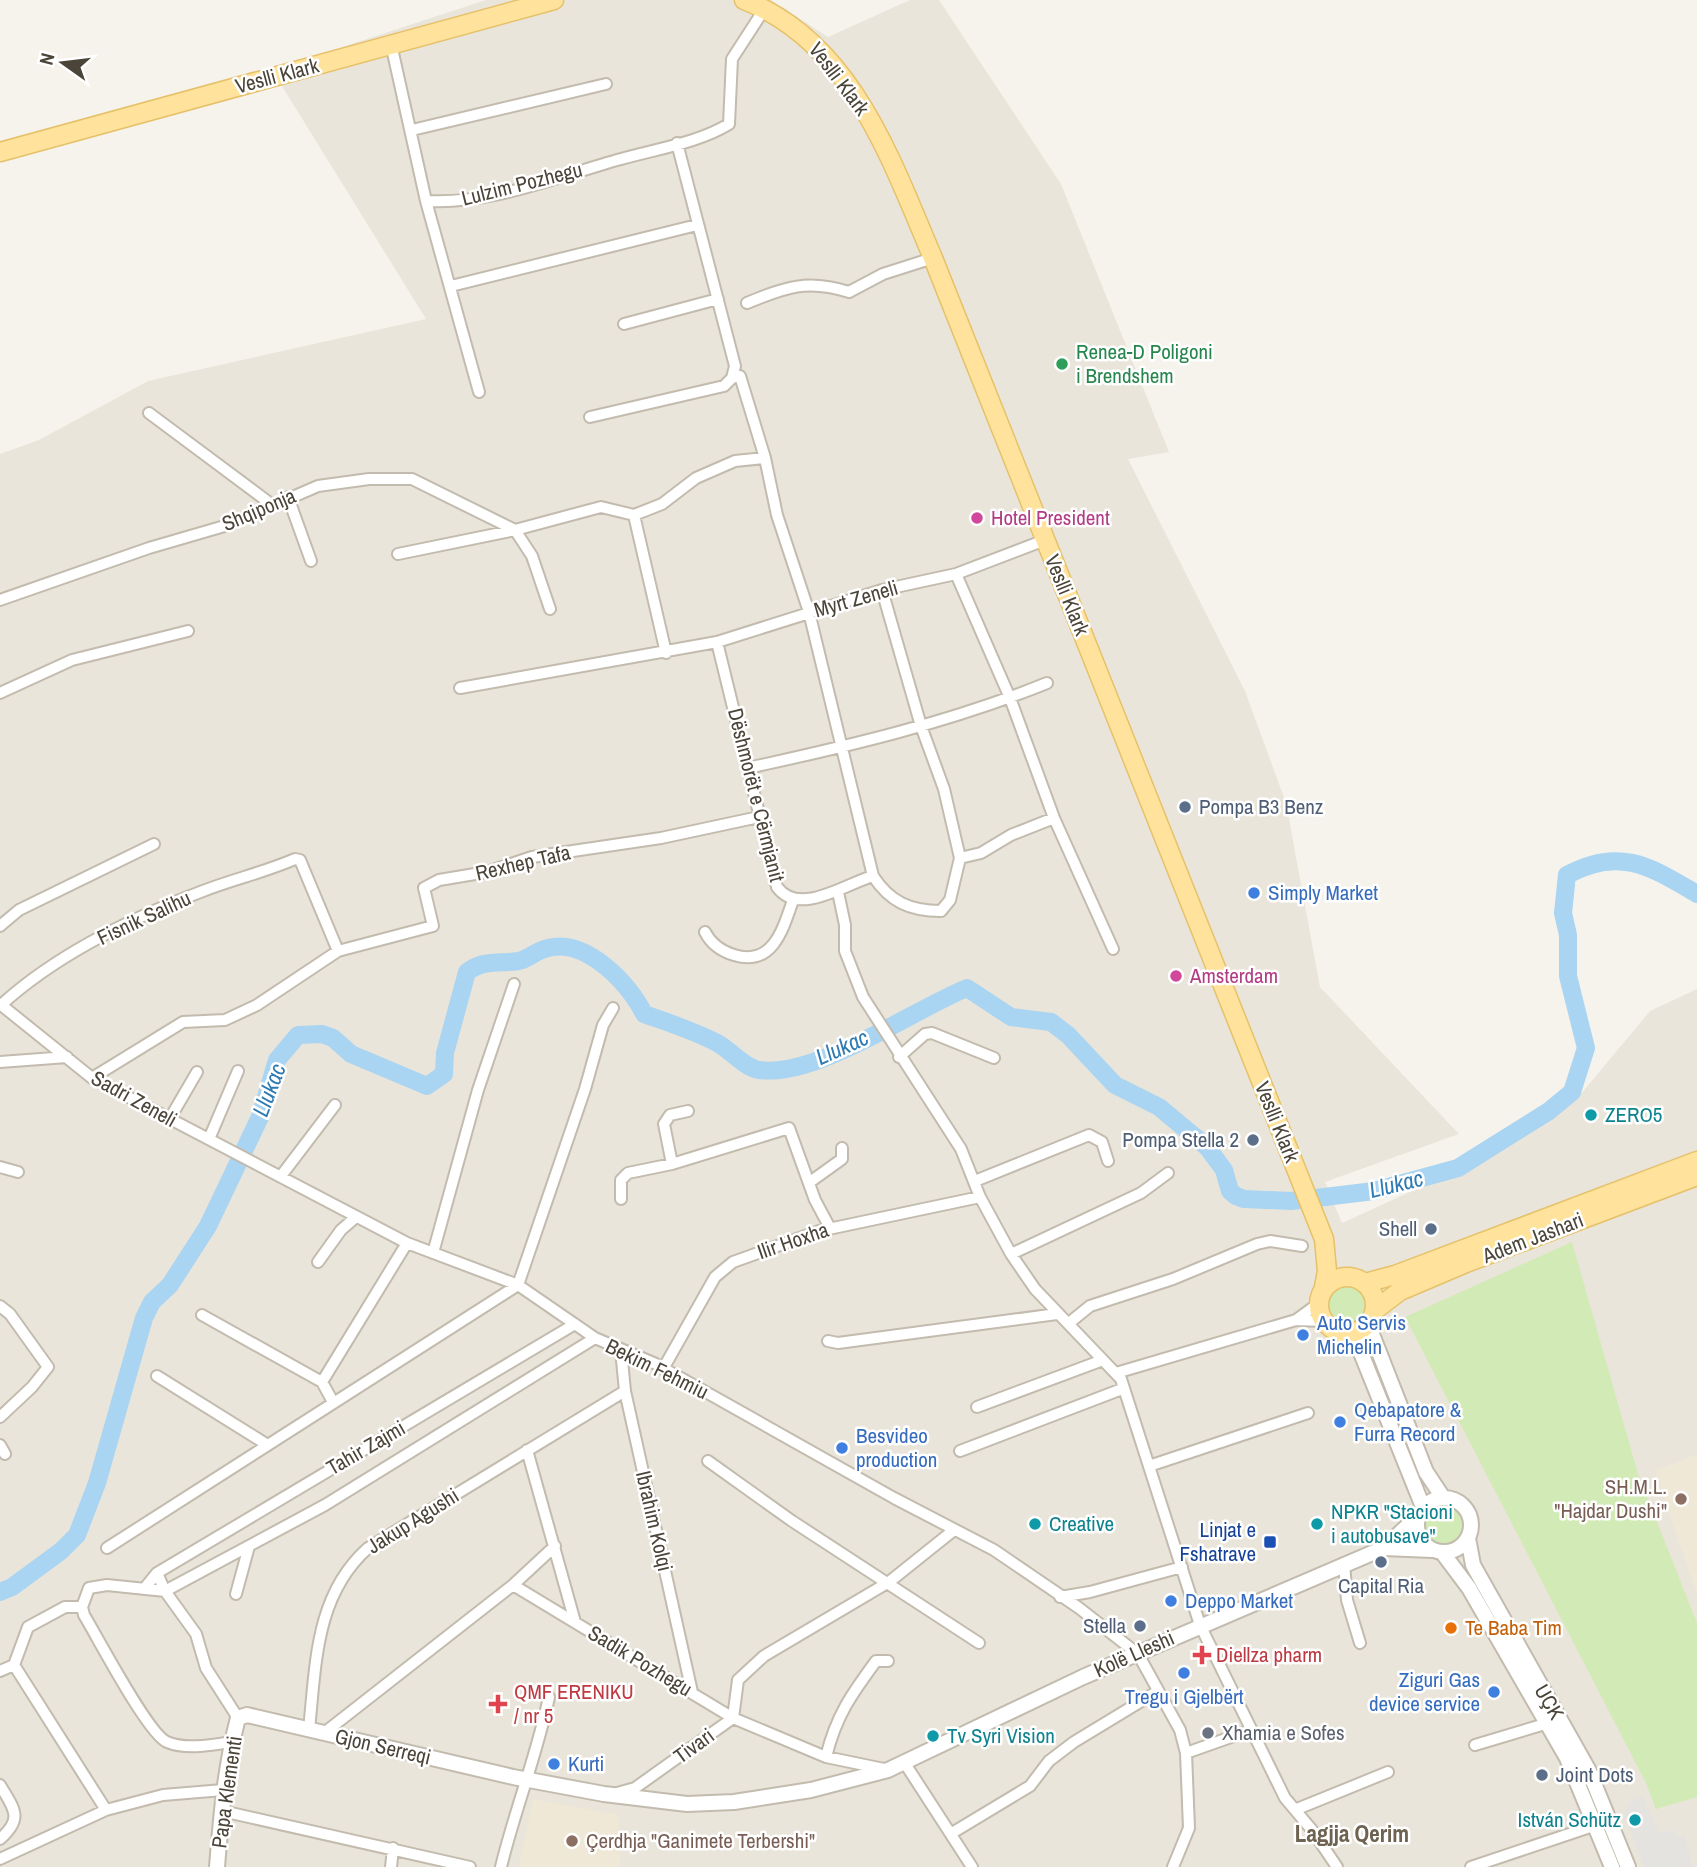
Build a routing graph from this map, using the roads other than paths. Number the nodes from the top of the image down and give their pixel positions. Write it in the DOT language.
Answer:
graph roads {
  1 [pos="554,0"];
  2 [pos="744,0"];
  3 [pos="765,8"];
  4 [pos="391,44"];
  5 [pos="607,83"];
  6 [pos="412,130"];
  7 [pos="677,143"];
  8 [pos="0,152"];
  9 [pos="426,201"];
  10 [pos="697,225"];
  11 [pos="933,258"];
  12 [pos="451,286"];
  13 [pos="718,299"];
  14 [pos="747,303"];
  15 [pos="624,324"];
  16 [pos="732,378"];
  17 [pos="479,392"];
  18 [pos="149,413"];
  19 [pos="590,417"];
  20 [pos="765,458"];
  21 [pos="288,497"];
  22 [pos="271,504"];
  23 [pos="634,515"];
  24 [pos="515,530"];
  25 [pos="1045,540"];
  26 [pos="398,554"];
  27 [pos="311,561"];
  28 [pos="956,574"];
  29 [pos="882,590"];
  30 [pos="0,600"];
  31 [pos="550,609"];
  32 [pos="809,611"];
  33 [pos="188,631"];
  34 [pos="717,642"];
  35 [pos="666,653"];
  36 [pos="1046,683"];
  37 [pos="460,688"];
  38 [pos="0,693"];
  39 [pos="1010,698"];
  40 [pos="921,726"];
  41 [pos="841,748"];
  42 [pos="748,768"];
  43 [pos="759,817"];
  44 [pos="1054,818"];
  45 [pos="154,844"];
  46 [pos="960,859"];
  47 [pos="873,876"];
  48 [pos="838,892"];
  49 [pos="793,900"];
  50 [pos="0,926"];
  51 [pos="705,932"];
  52 [pos="1113,948"];
  53 [pos="338,951"];
  54 [pos="514,984"];
  55 [pos="1,1004"];
  56 [pos="614,1008"];
  57 [pos="896,1052"];
  58 [pos="67,1057"];
  59 [pos="994,1058"];
  60 [pos="0,1062"];
  61 [pos="238,1071"];
  62 [pos="197,1073"];
  63 [pos="92,1078"];
  64 [pos="335,1105"];
  65 [pos="688,1111"];
  66 [pos="169,1120"];
  67 [pos="209,1139"];
  68 [pos="842,1148"];
  69 [pos="1108,1161"];
  70 [pos="672,1164"];
  71 [pos="0,1167"];
  72 [pos="1696,1169"];
  73 [pos="19,1172"];
  74 [pos="1168,1172"];
  75 [pos="281,1176"];
  76 [pos="975,1181"];
  77 [pos="810,1182"];
  78 [pos="980,1197"];
  79 [pos="621,1199"];
  80 [pos="356,1217"];
  81 [pos="830,1228"];
  82 [pos="1324,1239"];
  83 [pos="407,1243"];
  84 [pos="1302,1246"];
  85 [pos="433,1253"];
  86 [pos="1011,1254"];
  87 [pos="318,1262"];
  88 [pos="1359,1280"];
  89 [pos="518,1285"];
  90 [pos="1322,1304"];
  91 [pos="0,1306"];
  92 [pos="1057,1314"];
  93 [pos="202,1315"];
  94 [pos="1296,1320"];
  95 [pos="1069,1322"];
  96 [pos="1365,1322"];
  97 [pos="575,1324"];
  98 [pos="595,1338"];
  99 [pos="833,1342"];
  100 [pos="621,1350"];
  101 [pos="1103,1360"];
  102 [pos="663,1369"];
  103 [pos="1116,1373"];
  104 [pos="157,1376"];
  105 [pos="323,1382"];
  106 [pos="1122,1389"];
  107 [pos="625,1391"];
  108 [pos="333,1402"];
  109 [pos="977,1407"];
  110 [pos="1308,1413"];
  111 [pos="0,1417"];
  112 [pos="265,1444"];
  113 [pos="527,1450"];
  114 [pos="960,1451"];
  115 [pos="708,1461"];
  116 [pos="1150,1466"];
  117 [pos="1442,1496"];
  118 [pos="1420,1511"];
  119 [pos="954,1530"];
  120 [pos="1468,1538"];
  121 [pos="555,1546"];
  122 [pos="107,1548"];
  123 [pos="1384,1548"];
  124 [pos="247,1550"];
  125 [pos="1437,1551"];
  126 [pos="1344,1563"];
  127 [pos="1182,1567"];
  128 [pos="157,1573"];
  129 [pos="889,1582"];
  130 [pos="513,1586"];
  131 [pos="144,1589"];
  132 [pos="165,1591"];
  133 [pos="236,1594"];
  134 [pos="1060,1597"];
  135 [pos="82,1606"];
  136 [pos="575,1622"];
  137 [pos="1200,1625"];
  138 [pos="979,1643"];
  139 [pos="1360,1643"];
  140 [pos="1138,1654"];
  141 [pos="888,1661"];
  142 [pos="14,1665"];
  143 [pos="0,1671"];
  144 [pos="1158,1691"];
  145 [pos="692,1692"];
  146 [pos="549,1697"];
  147 [pos="238,1718"];
  148 [pos="733,1718"];
  149 [pos="1545,1724"];
  150 [pos="309,1730"];
  151 [pos="1251,1730"];
  152 [pos="324,1733"];
  153 [pos="232,1742"];
  154 [pos="1475,1745"];
  155 [pos="1186,1753"];
  156 [pos="826,1757"];
  157 [pos="904,1762"];
  158 [pos="888,1770"];
  159 [pos="1388,1772"];
  160 [pos="529,1780"];
  161 [pos="0,1785"];
  162 [pos="223,1790"];
  163 [pos="604,1794"];
  164 [pos="1297,1809"];
  165 [pos="106,1810"];
  166 [pos="222,1811"];
  167 [pos="1596,1825"];
  168 [pos="952,1833"];
  169 [pos="0,1839"];
  170 [pos="393,1848"];
  171 [pos="0,1859"];
  172 [pos="217,1867"];
  173 [pos="391,1867"];
  174 [pos="470,1867"];
  175 [pos="501,1867"];
  176 [pos="972,1867"];
  177 [pos="1173,1867"];
  178 [pos="1338,1867"];
  179 [pos="1471,1867"];
  180 [pos="1612,1867"];
  181 [pos="1628,1867"];
  1 -- 4 [label="main road, Veslli Klark"];
  2 -- 3 [label="main road, Veslli Klark"];
  3 -- 7 [label="street, Lulzim Pozhegu"];
  3 -- 11 [label="main road, Veslli Klark"];
  4 -- 6 [label="street"];
  4 -- 8 [label="main road, Veslli Klark"];
  5 -- 6 [label="street"];
  6 -- 9 [label="street"];
  7 -- 9 [label="street, Lulzim Pozhegu"];
  7 -- 10 [label="street"];
  9 -- 12 [label="street"];
  10 -- 12 [label="street"];
  10 -- 13 [label="street"];
  11 -- 14 [label="street"];
  11 -- 25 [label="main road, Veslli Klark"];
  12 -- 17 [label="street"];
  13 -- 15 [label="street"];
  13 -- 16 [label="street"];
  16 -- 19 [label="street"];
  16 -- 20 [label="street"];
  18 -- 22 [label="street"];
  20 -- 23 [label="street"];
  20 -- 32 [label="street"];
  21 -- 22 [label="street, Shqiponja"];
  21 -- 24 [label="street, Shqiponja"];
  21 -- 27 [label="street"];
  22 -- 30 [label="street, Shqiponja"];
  23 -- 24 [label="street"];
  23 -- 35 [label="street"];
  24 -- 26 [label="street"];
  24 -- 31 [label="street"];
  25 -- 28 [label="street, Myrt Zeneli"];
  25 -- 82 [label="main road, Veslli Klark"];
  28 -- 29 [label="street, Myrt Zeneli"];
  28 -- 39 [label="street"];
  29 -- 32 [label="street, Myrt Zeneli"];
  29 -- 40 [label="street"];
  32 -- 34 [label="street, Myrt Zeneli"];
  32 -- 41 [label="street"];
  33 -- 38 [label="street"];
  34 -- 35 [label="street, Myrt Zeneli"];
  34 -- 42 [label="street, Dëshmorët e Cërmjanit"];
  35 -- 37 [label="street, Myrt Zeneli"];
  36 -- 39 [label="street"];
  39 -- 40 [label="street"];
  39 -- 44 [label="street"];
  40 -- 41 [label="street"];
  40 -- 46 [label="street"];
  41 -- 42 [label="street"];
  41 -- 47 [label="street"];
  42 -- 43 [label="street, Dëshmorët e Cërmjanit"];
  43 -- 49 [label="street, Dëshmorët e Cërmjanit"];
  43 -- 53 [label="street, Rexhep Tafa"];
  44 -- 46 [label="street"];
  44 -- 52 [label="street"];
  45 -- 50 [label="street"];
  46 -- 47 [label="street"];
  47 -- 48 [label="street, Dëshmorët e Cërmjanit"];
  48 -- 49 [label="street, Dëshmorët e Cërmjanit"];
  48 -- 57 [label="street"];
  49 -- 51 [label="street"];
  53 -- 55 [label="street, Fisnik Salihu"];
  53 -- 63 [label="street, Rexhep Tafa"];
  54 -- 85 [label="street"];
  55 -- 58 [label="street, Sadri Zeneli"];
  56 -- 89 [label="street"];
  57 -- 59 [label="street"];
  57 -- 76 [label="street"];
  58 -- 60 [label="street"];
  58 -- 63 [label="street, Sadri Zeneli"];
  61 -- 67 [label="street"];
  62 -- 66 [label="street"];
  63 -- 66 [label="street, Sadri Zeneli"];
  64 -- 75 [label="street"];
  65 -- 70 [label="street"];
  66 -- 67 [label="street, Sadri Zeneli"];
  67 -- 75 [label="street, Sadri Zeneli"];
  68 -- 77 [label="street"];
  69 -- 76 [label="street"];
  70 -- 77 [label="street"];
  70 -- 79 [label="street"];
  71 -- 73 [label="street"];
  72 -- 88 [label="main road"];
  72 -- 96 [label="main road, Adem Jashari"];
  74 -- 86 [label="street"];
  75 -- 80 [label="street, Bekim Fehmiu"];
  76 -- 78 [label="street"];
  77 -- 81 [label="street"];
  78 -- 81 [label="street, Ilir Hoxha"];
  78 -- 86 [label="street"];
  80 -- 83 [label="street, Bekim Fehmiu"];
  80 -- 87 [label="street"];
  81 -- 102 [label="street, Ilir Hoxha"];
  82 -- 88 [label="main road, Veslli Klark"];
  82 -- 90 [label="main road, Veslli Klark"];
  83 -- 85 [label="street, Bekim Fehmiu"];
  83 -- 105 [label="street"];
  84 -- 95 [label="street"];
  85 -- 89 [label="street, Bekim Fehmiu"];
  86 -- 92 [label="street"];
  88 -- 90 [label="main road"];
  88 -- 96 [label="main road"];
  89 -- 97 [label="street, Bekim Fehmiu"];
  89 -- 108 [label="street"];
  90 -- 94 [label="street"];
  90 -- 94 [label="street"];
  90 -- 96 [label="main road"];
  91 -- 111 [label="street"];
  92 -- 95 [label="street"];
  92 -- 99 [label="street"];
  93 -- 105 [label="street"];
  94 -- 103 [label="street"];
  95 -- 101 [label="street"];
  96 -- 117 [label="street, UÇK"];
  96 -- 118 [label="street, UÇK"];
  97 -- 98 [label="street, Bekim Fehmiu"];
  97 -- 128 [label="street, Tahir Zajmi"];
  98 -- 100 [label="street, Bekim Fehmiu"];
  98 -- 124 [label="street, Tahir Zajmi"];
  100 -- 102 [label="street, Bekim Fehmiu"];
  100 -- 107 [label="street, Ibrahim Kolqi"];
  101 -- 103 [label="street"];
  101 -- 109 [label="street"];
  102 -- 119 [label="street, Bekim Fehmiu"];
  103 -- 106 [label="street"];
  104 -- 112 [label="street"];
  105 -- 108 [label="street"];
  106 -- 114 [label="street"];
  106 -- 116 [label="street"];
  107 -- 113 [label="street, Jakup Agushi"];
  107 -- 145 [label="street, Ibrahim Kolqi"];
  108 -- 112 [label="street"];
  110 -- 116 [label="street"];
  112 -- 122 [label="street"];
  113 -- 121 [label="street"];
  113 -- 150 [label="street, Jakup Agushi"];
  115 -- 129 [label="street"];
  116 -- 127 [label="street"];
  117 -- 118 [label="street"];
  117 -- 120 [label="street, UÇK"];
  118 -- 123 [label="street"];
  118 -- 125 [label="street, UÇK"];
  119 -- 129 [label="street, Tivari"];
  119 -- 134 [label="street, Bekim Fehmiu"];
  120 -- 125 [label="street"];
  120 -- 181 [label="street, UÇK"];
  121 -- 130 [label="street"];
  121 -- 136 [label="street"];
  123 -- 125 [label="street"];
  123 -- 126 [label="street, Kolë Lleshi"];
  124 -- 132 [label="street, Tahir Zajmi"];
  124 -- 133 [label="street"];
  125 -- 149 [label="street, UÇK"];
  126 -- 137 [label="street, Kolë Lleshi"];
  126 -- 139 [label="street"];
  127 -- 134 [label="street"];
  127 -- 137 [label="street"];
  128 -- 131 [label="street, Tahir Zajmi"];
  128 -- 132 [label="street"];
  129 -- 138 [label="street"];
  129 -- 148 [label="street, Tivari"];
  130 -- 136 [label="street, Sadik Pozhegu"];
  130 -- 152 [label="street"];
  131 -- 132 [label="street"];
  131 -- 135 [label="street"];
  132 -- 147 [label="street"];
  134 -- 140 [label="street, Bekim Fehmiu"];
  135 -- 142 [label="street"];
  135 -- 153 [label="street"];
  136 -- 145 [label="street, Sadik Pozhegu"];
  137 -- 140 [label="street, Kolë Lleshi"];
  137 -- 151 [label="street"];
  140 -- 144 [label="street"];
  140 -- 157 [label="street, Kolë Lleshi"];
  141 -- 156 [label="street"];
  142 -- 143 [label="street"];
  142 -- 165 [label="street"];
  144 -- 155 [label="street"];
  144 -- 168 [label="street"];
  145 -- 148 [label="street, Sadik Pozhegu"];
  146 -- 160 [label="street"];
  147 -- 150 [label="street, Gjon Serreqi"];
  147 -- 153 [label="street, Papa Klementi"];
  148 -- 156 [label="street, Sadik Pozhegu"];
  148 -- 163 [label="street, Tivari"];
  149 -- 154 [label="street, UÇK"];
  149 -- 167 [label="street, UÇK"];
  150 -- 152 [label="street, Gjon Serreqi"];
  151 -- 155 [label="street"];
  151 -- 164 [label="street"];
  152 -- 160 [label="street, Gjon Serreqi"];
  153 -- 162 [label="street, Papa Klementi"];
  155 -- 177 [label="street"];
  156 -- 158 [label="street, Sadik Pozhegu"];
  157 -- 158 [label="street, Kolë Lleshi"];
  157 -- 168 [label="street"];
  158 -- 163 [label="street, Kolë Lleshi"];
  159 -- 164 [label="street"];
  160 -- 163 [label="street, Tivari"];
  160 -- 175 [label="street"];
  161 -- 169 [label="street"];
  162 -- 165 [label="street"];
  162 -- 166 [label="street, Papa Klementi"];
  164 -- 178 [label="street"];
  165 -- 171 [label="street"];
  166 -- 170 [label="street"];
  166 -- 172 [label="street, Papa Klementi"];
  167 -- 179 [label="street"];
  167 -- 180 [label="street, UÇK"];
  168 -- 176 [label="street"];
  170 -- 173 [label="street"];
  170 -- 174 [label="street"];
}
